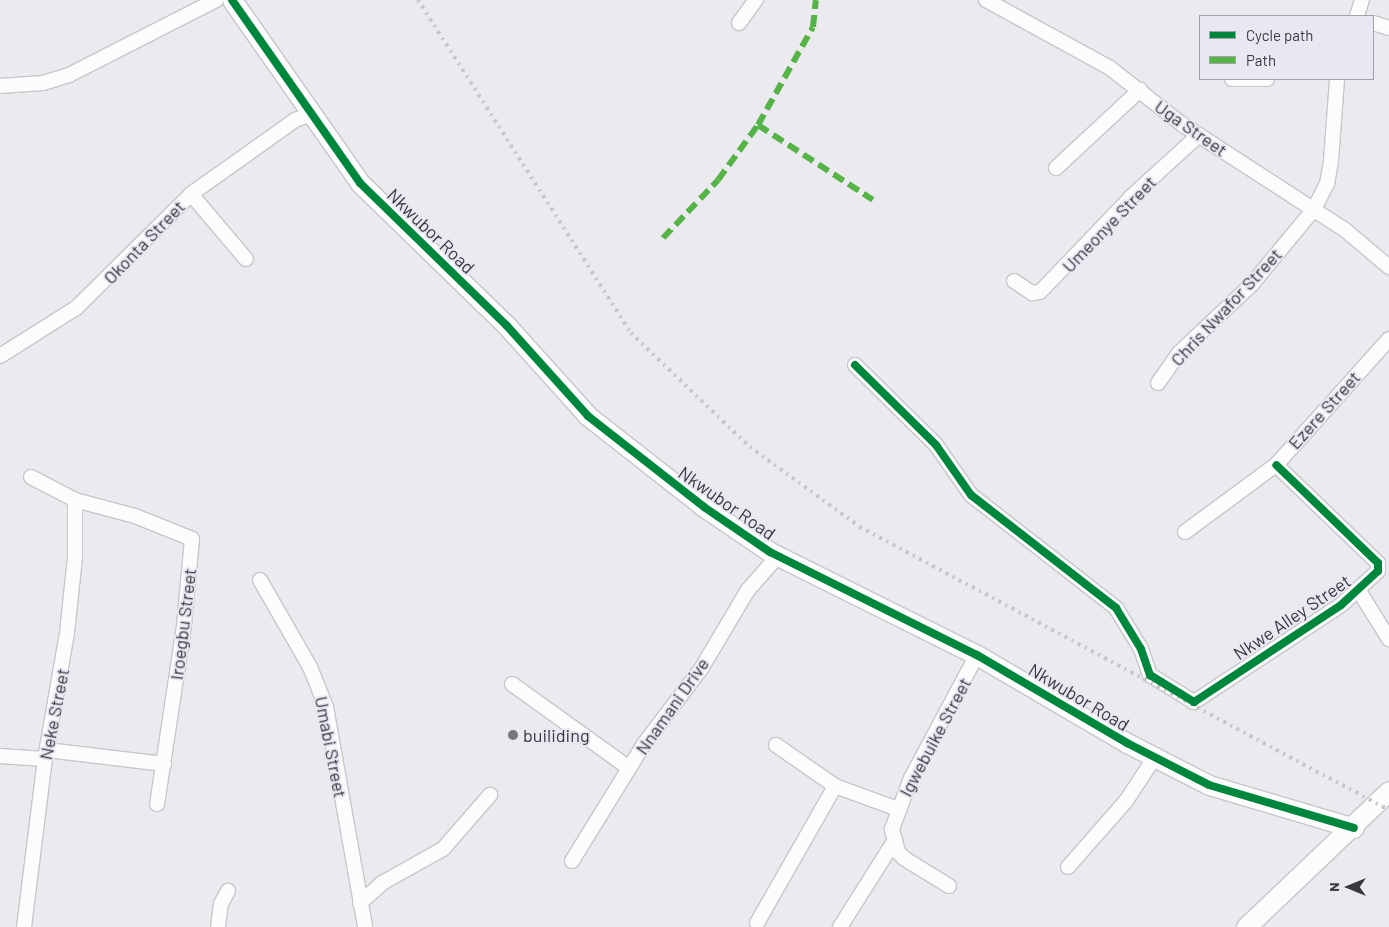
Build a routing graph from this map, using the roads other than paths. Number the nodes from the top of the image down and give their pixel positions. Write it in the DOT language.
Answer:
graph roads {
  1 [pos="216,0"];
  2 [pos="232,0"];
  3 [pos="756,0"];
  4 [pos="986,0"];
  5 [pos="1362,0"];
  6 [pos="1355,15"];
  7 [pos="739,23"];
  8 [pos="1374,23"];
  9 [pos="1389,28"];
  10 [pos="1337,80"];
  11 [pos="0,86"];
  12 [pos="1140,90"];
  13 [pos="314,113"];
  14 [pos="1199,135"];
  15 [pos="1056,168"];
  16 [pos="191,194"];
  17 [pos="1314,209"];
  18 [pos="246,259"];
  19 [pos="1389,268"];
  20 [pos="1014,281"];
  21 [pos="1389,339"];
  22 [pos="0,356"];
  23 [pos="855,365"];
  24 [pos="1158,383"];
  25 [pos="1276,465"];
  26 [pos="31,477"];
  27 [pos="74,500"];
  28 [pos="1185,532"];
  29 [pos="778,556"];
  30 [pos="260,580"];
  31 [pos="1359,592"];
  32 [pos="1389,639"];
  33 [pos="977,655"];
  34 [pos="512,684"];
  35 [pos="776,745"];
  36 [pos="46,754"];
  37 [pos="0,756"];
  38 [pos="1155,757"];
  39 [pos="164,764"];
  40 [pos="629,768"];
  41 [pos="835,786"];
  42 [pos="1389,791"];
  43 [pos="490,795"];
  44 [pos="157,804"];
  45 [pos="898,809"];
  46 [pos="1354,828"];
  47 [pos="895,840"];
  48 [pos="572,860"];
  49 [pos="1068,867"];
  50 [pos="950,886"];
  51 [pos="228,891"];
  52 [pos="360,903"];
  53 [pos="757,923"];
  54 [pos="24,927"];
  55 [pos="218,927"];
  56 [pos="365,927"];
  57 [pos="840,927"];
  58 [pos="1246,927"];
  1 -- 11 [label="street"];
  2 -- 13 [label="street, Nkwubor Road"];
  3 -- 7 [label="street"];
  4 -- 12 [label="street, Uga Street"];
  5 -- 6 [label="street"];
  8 -- 9 [label="street"];
  10 -- 17 [label="street, Chris Nwafor Street"];
  12 -- 14 [label="street, Uga Street"];
  12 -- 15 [label="street"];
  13 -- 16 [label="street, Okonta Street"];
  13 -- 29 [label="street, Nkwubor Road"];
  14 -- 17 [label="street, Uga Street"];
  14 -- 20 [label="street, Umeonye Street"];
  16 -- 18 [label="street"];
  16 -- 22 [label="street, Okonta Street"];
  17 -- 19 [label="street, Uga Street"];
  17 -- 24 [label="street, Chris Nwafor Street"];
  21 -- 25 [label="street, Ezere Street"];
  23 -- 31 [label="street, Nkwe Alley Street"];
  25 -- 28 [label="street, Ezere Street"];
  25 -- 31 [label="street, Nkwe Alley Street"];
  26 -- 27 [label="street, Iroegbu Street"];
  27 -- 36 [label="street, Neke Street"];
  27 -- 39 [label="street, Iroegbu Street"];
  29 -- 33 [label="street, Nkwubor Road"];
  29 -- 40 [label="street, Nnamani Drive"];
  30 -- 52 [label="street, Umabi Street"];
  31 -- 32 [label="street"];
  33 -- 38 [label="street, Nkwubor Road"];
  33 -- 45 [label="street, Igwebuike Street"];
  34 -- 40 [label="street"];
  35 -- 41 [label="street"];
  36 -- 37 [label="street"];
  36 -- 39 [label="street"];
  36 -- 54 [label="street, Neke Street"];
  38 -- 46 [label="street, Nkwubor Road"];
  38 -- 49 [label="street"];
  39 -- 44 [label="street"];
  40 -- 48 [label="street, Nnamani Drive"];
  41 -- 45 [label="street"];
  41 -- 53 [label="street"];
  42 -- 46 [label="street"];
  43 -- 52 [label="street"];
  45 -- 47 [label="street, Igwebuike Street"];
  46 -- 58 [label="street"];
  47 -- 50 [label="street"];
  47 -- 57 [label="street"];
  51 -- 55 [label="street"];
  52 -- 56 [label="street, Umabi Street"];
}
